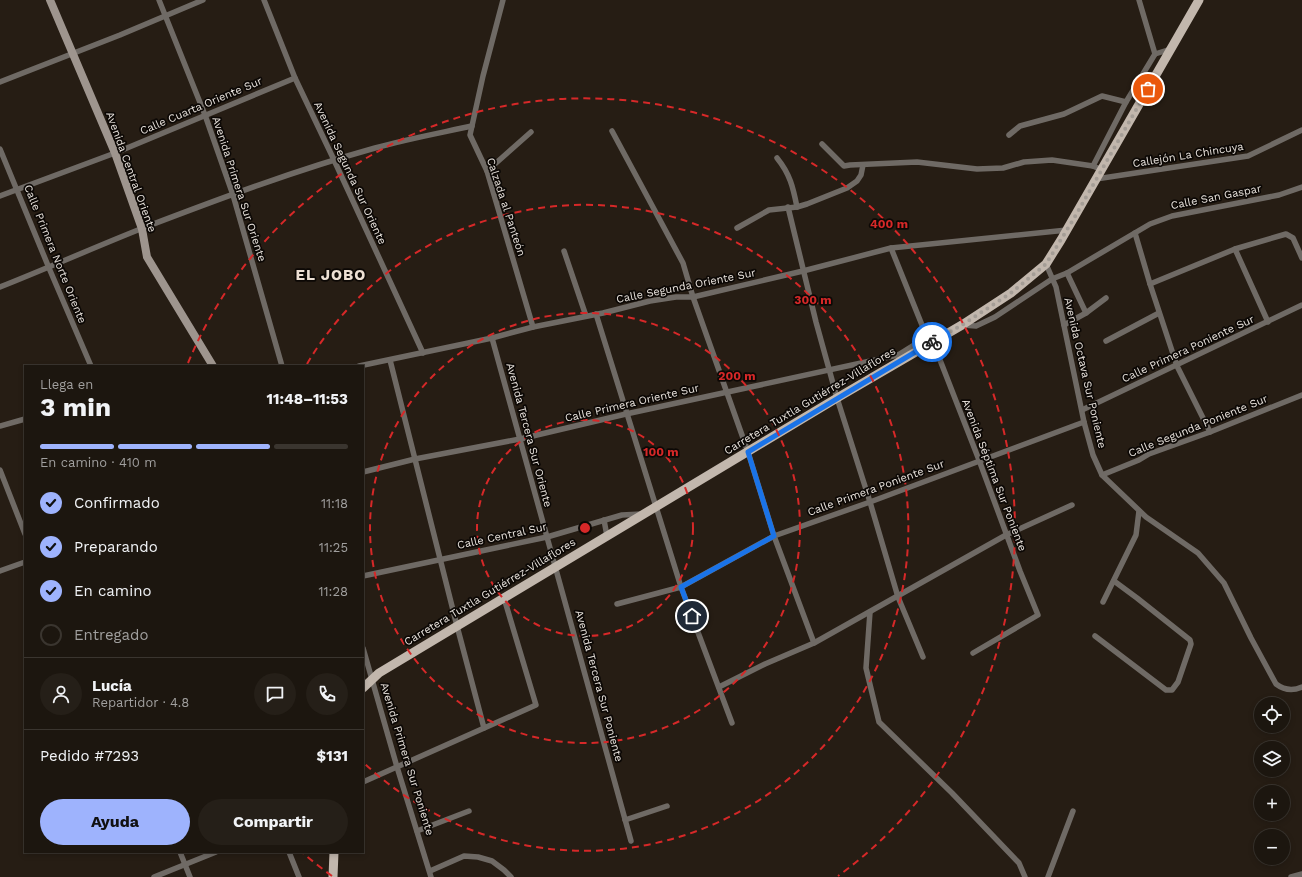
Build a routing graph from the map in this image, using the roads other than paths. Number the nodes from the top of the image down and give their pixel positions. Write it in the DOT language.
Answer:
graph roads {
  1 [pos="50,0"];
  2 [pos="158,0"];
  3 [pos="203,0"];
  4 [pos="264,0"];
  5 [pos="503,0"];
  6 [pos="1139,0"];
  7 [pos="1199,0"];
  8 [pos="165,16"];
  9 [pos="1171,49"];
  10 [pos="74,54"];
  11 [pos="1155,54"];
  12 [pos="294,78"];
  13 [pos="0,82"];
  14 [pos="1126,102"];
  15 [pos="205,115"];
  16 [pos="472,126"];
  17 [pos="1302,130"];
  18 [pos="612,131"];
  19 [pos="531,132"];
  20 [pos="1009,135"];
  21 [pos="822,144"];
  22 [pos="0,149"];
  23 [pos="115,153"];
  24 [pos="777,158"];
  25 [pos="334,160"];
  26 [pos="863,165"];
  27 [pos="1092,166"];
  28 [pos="1102,170"];
  29 [pos="486,171"];
  30 [pos="1096,179"];
  31 [pos="1302,187"];
  32 [pos="18,190"];
  33 [pos="233,195"];
  34 [pos="0,196"];
  35 [pos="797,206"];
  36 [pos="788,207"];
  37 [pos="142,228"];
  38 [pos="737,228"];
  39 [pos="1067,230"];
  40 [pos="1135,233"];
  41 [pos="891,248"];
  42 [pos="1235,249"];
  43 [pos="564,251"];
  44 [pos="1302,258"];
  45 [pos="1046,264"];
  46 [pos="49,268"];
  47 [pos="803,271"];
  48 [pos="1067,273"];
  49 [pos="1052,279"];
  50 [pos="1150,284"];
  51 [pos="0,287"];
  52 [pos="693,297"];
  53 [pos="1106,298"];
  54 [pos="1302,305"];
  55 [pos="1159,312"];
  56 [pos="1086,313"];
  57 [pos="596,314"];
  58 [pos="586,316"];
  59 [pos="1268,322"];
  60 [pos="962,325"];
  61 [pos="1064,325"];
  62 [pos="532,327"];
  63 [pos="492,338"];
  64 [pos="930,338"];
  65 [pos="1106,341"];
  66 [pos="422,353"];
  67 [pos="901,357"];
  68 [pos="390,360"];
  69 [pos="91,365"];
  70 [pos="212,365"];
  71 [pos="282,365"];
  72 [pos="364,365"];
  73 [pos="1177,366"];
  74 [pos="830,371"];
  75 [pos="727,392"];
  76 [pos="1302,395"];
  77 [pos="837,398"];
  78 [pos="1082,410"];
  79 [pos="626,414"];
  80 [pos="24,419"];
  81 [pos="1084,422"];
  82 [pos="0,426"];
  83 [pos="1210,432"];
  84 [pos="520,439"];
  85 [pos="748,452"];
  86 [pos="415,459"];
  87 [pos="979,460"];
  88 [pos="0,470"];
  89 [pos="364,472"];
  90 [pos="1102,475"];
  91 [pos="870,502"];
  92 [pos="1072,505"];
  93 [pos="657,506"];
  94 [pos="1140,511"];
  95 [pos="644,514"];
  96 [pos="604,520"];
  97 [pos="24,531"];
  98 [pos="1006,535"];
  99 [pos="607,536"];
  100 [pos="774,536"];
  101 [pos="547,537"];
  102 [pos="440,559"];
  103 [pos="24,562"];
  104 [pos="556,567"];
  105 [pos="0,571"];
  106 [pos="364,576"];
  107 [pos="1114,581"];
  108 [pos="681,587"];
  109 [pos="898,597"];
  110 [pos="504,598"];
  111 [pos="1103,602"];
  112 [pos="617,604"];
  113 [pos="870,612"];
  114 [pos="457,626"];
  115 [pos="1095,636"];
  116 [pos="814,643"];
  117 [pos="364,651"];
  118 [pos="973,653"];
  119 [pos="922,657"];
  120 [pos="372,678"];
  121 [pos="364,687"];
  122 [pos="719,688"];
  123 [pos="1300,688"];
  124 [pos="732,723"];
  125 [pos="484,728"];
  126 [pos="397,767"];
  127 [pos="364,782"];
  128 [pos="667,806"];
  129 [pos="1073,810"];
  130 [pos="469,811"];
  131 [pos="625,820"];
  132 [pos="417,831"];
  133 [pos="631,841"];
  134 [pos="180,853"];
  135 [pos="214,853"];
  136 [pos="289,853"];
  137 [pos="334,853"];
  138 [pos="185,865"];
  139 [pos="1302,874"];
  140 [pos="430,875"];
  141 [pos="154,877"];
  142 [pos="190,877"];
  143 [pos="299,877"];
  144 [pos="333,877"];
  145 [pos="511,877"];
  146 [pos="1025,877"];
  147 [pos="1048,877"];
  148 [pos="1291,877"];
  1 -- 10 [label="street, Avenida Central Oriente"];
  2 -- 8 [label="street, Avenida Primera Sur Oriente"];
  3 -- 8 [label="street"];
  4 -- 12 [label="street, Avenida Segunda Sur Oriente"];
  5 -- 16 [label="street, Calzada al Panteón"];
  6 -- 11 [label="street"];
  7 -- 9 [label="main road, Carretera Tuxtla Gutiérrez-Villaflores"];
  8 -- 10 [label="street"];
  8 -- 15 [label="street, Avenida Primera Sur Oriente"];
  9 -- 11 [label="street"];
  9 -- 28 [label="main road, Carretera Tuxtla Gutiérrez-Villaflores"];
  10 -- 13 [label="street"];
  10 -- 23 [label="street, Avenida Central Oriente"];
  11 -- 14 [label="street"];
  12 -- 15 [label="street, Calle Cuarta Oriente Sur"];
  12 -- 25 [label="street, Avenida Segunda Sur Oriente"];
  14 -- 20 [label="street"];
  14 -- 27 [label="street"];
  15 -- 23 [label="street, Calle Cuarta Oriente Sur"];
  15 -- 33 [label="street, Avenida Primera Sur Oriente"];
  16 -- 25 [label="street"];
  16 -- 29 [label="street, Calzada al Panteón"];
  17 -- 30 [label="street, Callejón La Chincuya"];
  18 -- 52 [label="street"];
  19 -- 29 [label="street"];
  21 -- 26 [label="street"];
  22 -- 32 [label="street, Calle Primera Norte Oriente"];
  23 -- 32 [label="street, Calle Cuarta Oriente Sur"];
  23 -- 37 [label="street, Avenida Central Oriente"];
  24 -- 35 [label="street"];
  25 -- 33 [label="street"];
  25 -- 66 [label="street, Avenida Segunda Sur Oriente"];
  26 -- 27 [label="street"];
  26 -- 35 [label="street"];
  27 -- 28 [label="street"];
  28 -- 30 [label="main road, Carretera Tuxtla Gutiérrez-Villaflores"];
  29 -- 62 [label="street, Calzada al Panteón"];
  30 -- 39 [label="main road, Carretera Tuxtla Gutiérrez-Villaflores"];
  31 -- 40 [label="street, Calle San Gaspar"];
  32 -- 34 [label="street, Calle Cuarta Oriente Sur"];
  32 -- 46 [label="street, Calle Primera Norte Oriente"];
  33 -- 37 [label="street"];
  33 -- 71 [label="street, Avenida Primera Sur Oriente"];
  35 -- 36 [label="street"];
  36 -- 38 [label="street"];
  36 -- 47 [label="street"];
  37 -- 46 [label="street"];
  37 -- 70 [label="street, Avenida Central Oriente"];
  39 -- 41 [label="street, Calle Segunda Oriente Sur"];
  39 -- 45 [label="main road, Carretera Tuxtla Gutiérrez-Villaflores"];
  40 -- 48 [label="street, Calle San Gaspar"];
  40 -- 50 [label="street"];
  41 -- 47 [label="street, Calle Segunda Oriente Sur"];
  41 -- 64 [label="street, Avenida Séptima Sur Poniente"];
  42 -- 44 [label="street"];
  42 -- 50 [label="street"];
  42 -- 59 [label="street"];
  43 -- 58 [label="street"];
  45 -- 49 [label="street, Avenida Octava Sur Poniente"];
  45 -- 60 [label="main road, Carretera Tuxtla Gutiérrez-Villaflores"];
  46 -- 51 [label="street"];
  46 -- 69 [label="street, Calle Primera Norte Oriente"];
  47 -- 52 [label="street, Calle Segunda Oriente Sur"];
  47 -- 74 [label="street"];
  48 -- 49 [label="street, Calle San Gaspar"];
  48 -- 56 [label="street"];
  49 -- 60 [label="street, Calle San Gaspar"];
  49 -- 61 [label="street, Avenida Octava Sur Poniente"];
  50 -- 55 [label="street"];
  52 -- 57 [label="street, Calle Segunda Oriente Sur"];
  52 -- 75 [label="street"];
  53 -- 56 [label="street"];
  54 -- 59 [label="street, Calle Primera Poniente Sur"];
  55 -- 65 [label="street"];
  55 -- 73 [label="street"];
  56 -- 61 [label="street"];
  57 -- 58 [label="street, Calle Segunda Oriente Sur"];
  57 -- 79 [label="street"];
  58 -- 62 [label="street, Calle Segunda Oriente Sur"];
  59 -- 73 [label="street, Calle Primera Poniente Sur"];
  60 -- 64 [label="main road, Carretera Tuxtla Gutiérrez-Villaflores"];
  61 -- 78 [label="street, Avenida Octava Sur Poniente"];
  62 -- 63 [label="street, Calle Segunda Oriente Sur"];
  63 -- 66 [label="street, Calle Segunda Oriente Sur"];
  63 -- 84 [label="street, Avenida Tercera Sur Oriente"];
  64 -- 67 [label="main road, Carretera Tuxtla Gutiérrez-Villaflores"];
  64 -- 87 [label="street, Avenida Séptima Sur Poniente"];
  66 -- 68 [label="street, Calle Segunda Oriente Sur"];
  67 -- 74 [label="street, Calle Primera Oriente Sur"];
  67 -- 77 [label="main road, Carretera Tuxtla Gutiérrez-Villaflores"];
  68 -- 72 [label="street, Calle Segunda Oriente Sur"];
  68 -- 86 [label="street"];
  73 -- 78 [label="street, Calle Primera Poniente Sur"];
  73 -- 83 [label="street"];
  74 -- 75 [label="street, Calle Primera Oriente Sur"];
  74 -- 77 [label="street"];
  75 -- 79 [label="street, Calle Primera Oriente Sur"];
  75 -- 85 [label="street"];
  76 -- 83 [label="street, Calle Segunda Poniente Sur"];
  77 -- 85 [label="main road, Carretera Tuxtla Gutiérrez-Villaflores"];
  77 -- 91 [label="street"];
  78 -- 81 [label="street, Avenida Octava Sur Poniente"];
  79 -- 84 [label="street, Calle Primera Oriente Sur"];
  79 -- 93 [label="street"];
  80 -- 82 [label="street"];
  81 -- 87 [label="street, Calle Primera Poniente Sur"];
  81 -- 90 [label="street, Avenida Octava Sur Poniente"];
  83 -- 90 [label="street, Calle Segunda Poniente Sur"];
  84 -- 86 [label="street, Calle Primera Oriente Sur"];
  84 -- 101 [label="street, Avenida Tercera Sur Oriente"];
  85 -- 93 [label="main road, Carretera Tuxtla Gutiérrez-Villaflores"];
  85 -- 100 [label="street"];
  86 -- 89 [label="street, Calle Primera Oriente Sur"];
  86 -- 102 [label="street"];
  87 -- 91 [label="street, Calle Primera Poniente Sur"];
  87 -- 98 [label="street, Avenida Séptima Sur Poniente"];
  88 -- 97 [label="street"];
  90 -- 94 [label="street, Avenida Octava Sur Poniente"];
  91 -- 100 [label="street, Calle Primera Poniente Sur"];
  91 -- 109 [label="street"];
  92 -- 98 [label="street"];
  93 -- 95 [label="main road, Carretera Tuxtla Gutiérrez-Villaflores"];
  93 -- 108 [label="street"];
  94 -- 107 [label="street"];
  94 -- 123 [label="street, Avenida Octava Sur Poniente"];
  95 -- 96 [label="street, Calle Central Sur"];
  95 -- 99 [label="main road, Carretera Tuxtla Gutiérrez-Villaflores"];
  96 -- 99 [label="street"];
  96 -- 101 [label="street, Calle Central Sur"];
  98 -- 109 [label="street"];
  98 -- 118 [label="street, Avenida Séptima Sur Poniente"];
  99 -- 104 [label="main road, Carretera Tuxtla Gutiérrez-Villaflores"];
  100 -- 108 [label="street, Calle Primera Poniente Sur"];
  100 -- 116 [label="street"];
  101 -- 102 [label="street, Calle Central Sur"];
  101 -- 104 [label="street, Avenida Tercera Sur Poniente"];
  102 -- 106 [label="street, Calle Central Sur"];
  102 -- 114 [label="street"];
  103 -- 105 [label="street"];
  104 -- 110 [label="main road, Carretera Tuxtla Gutiérrez-Villaflores"];
  104 -- 131 [label="street, Avenida Tercera Sur Poniente"];
  107 -- 111 [label="street"];
  107 -- 115 [label="street"];
  108 -- 112 [label="street, Calle Primera Poniente Sur"];
  108 -- 122 [label="street"];
  109 -- 113 [label="street"];
  109 -- 119 [label="street"];
  110 -- 114 [label="main road, Carretera Tuxtla Gutiérrez-Villaflores"];
  110 -- 125 [label="street"];
  113 -- 116 [label="street"];
  113 -- 146 [label="street"];
  114 -- 120 [label="main road, Carretera Tuxtla Gutiérrez-Villaflores"];
  114 -- 125 [label="street"];
  116 -- 122 [label="street"];
  117 -- 120 [label="street, Avenida Primera Sur Poniente"];
  120 -- 121 [label="main road, Carretera Tuxtla Gutiérrez-Villaflores"];
  120 -- 126 [label="street, Avenida Primera Sur Poniente"];
  122 -- 124 [label="street"];
  125 -- 126 [label="street"];
  126 -- 127 [label="street"];
  126 -- 132 [label="street, Avenida Primera Sur Poniente"];
  128 -- 131 [label="street"];
  129 -- 147 [label="street"];
  130 -- 132 [label="street"];
  131 -- 133 [label="street, Avenida Tercera Sur Poniente"];
  132 -- 140 [label="street, Avenida Primera Sur Poniente"];
  134 -- 138 [label="street"];
  135 -- 138 [label="street"];
  136 -- 143 [label="street"];
  137 -- 144 [label="main road"];
  138 -- 141 [label="street"];
  138 -- 142 [label="street"];
  139 -- 148 [label="street"];
  140 -- 145 [label="street"];
}
